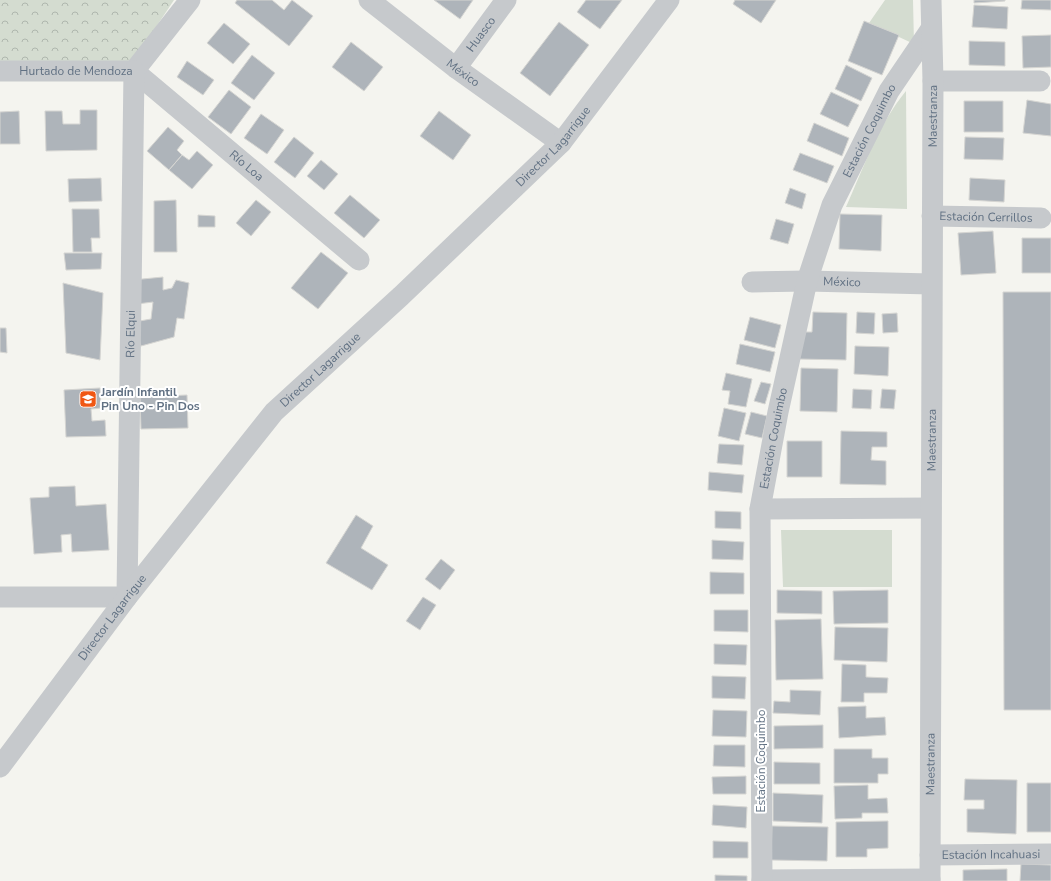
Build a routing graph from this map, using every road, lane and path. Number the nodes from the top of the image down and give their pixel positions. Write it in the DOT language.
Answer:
graph roads {
  1 [pos="190,0"];
  2 [pos="369,0"];
  3 [pos="506,0"];
  4 [pos="669,0"];
  5 [pos="931,0"];
  6 [pos="931,29"];
  7 [pos="456,68"];
  8 [pos="0,71"];
  9 [pos="134,71"];
  10 [pos="932,81"];
  11 [pos="1040,81"];
  12 [pos="561,143"];
  13 [pos="932,216"];
  14 [pos="1041,218"];
  15 [pos="359,260"];
  16 [pos="807,281"];
  17 [pos="752,282"];
  18 [pos="931,284"];
  19 [pos="931,508"];
  20 [pos="760,509"];
  21 [pos="0,597"];
  22 [pos="127,597"];
  23 [pos="0,767"];
  24 [pos="1051,854"];
  25 [pos="930,855"];
  26 [pos="930,880"];
  27 [pos="762,881"];
  1 -- 9 [label="street, Hurtado de Mendoza"];
  2 -- 7 [label="street, México"];
  3 -- 7 [label="street, Huasco"];
  4 -- 12 [label="street, Director Lagarrigue"];
  5 -- 6 [label="street, Maestranza"];
  6 -- 10 [label="street, Maestranza"];
  6 -- 16 [label="street, Estación Coquimbo"];
  7 -- 12 [label="street, México"];
  8 -- 9 [label="street, Hurtado de Mendoza"];
  9 -- 15 [label="street, Río Loa"];
  9 -- 22 [label="street, Río Elqui"];
  10 -- 11 [label="street"];
  10 -- 13 [label="street, Maestranza"];
  12 -- 22 [label="street, Director Lagarrigue"];
  13 -- 14 [label="street, Estación Cerrillos"];
  13 -- 18 [label="street, Maestranza"];
  16 -- 17 [label="street, México"];
  16 -- 18 [label="street, México"];
  16 -- 20 [label="street, Estación Coquimbo"];
  18 -- 19 [label="street, Maestranza"];
  19 -- 20 [label="street"];
  19 -- 25 [label="street, Maestranza"];
  20 -- 27 [label="street, Estación Coquimbo"];
  21 -- 22 [label="street"];
  22 -- 23 [label="street, Director Lagarrigue"];
  24 -- 25 [label="street, Estación Incahuasi"];
  25 -- 26 [label="street, Maestranza"];
  26 -- 27 [label="street"];
}
